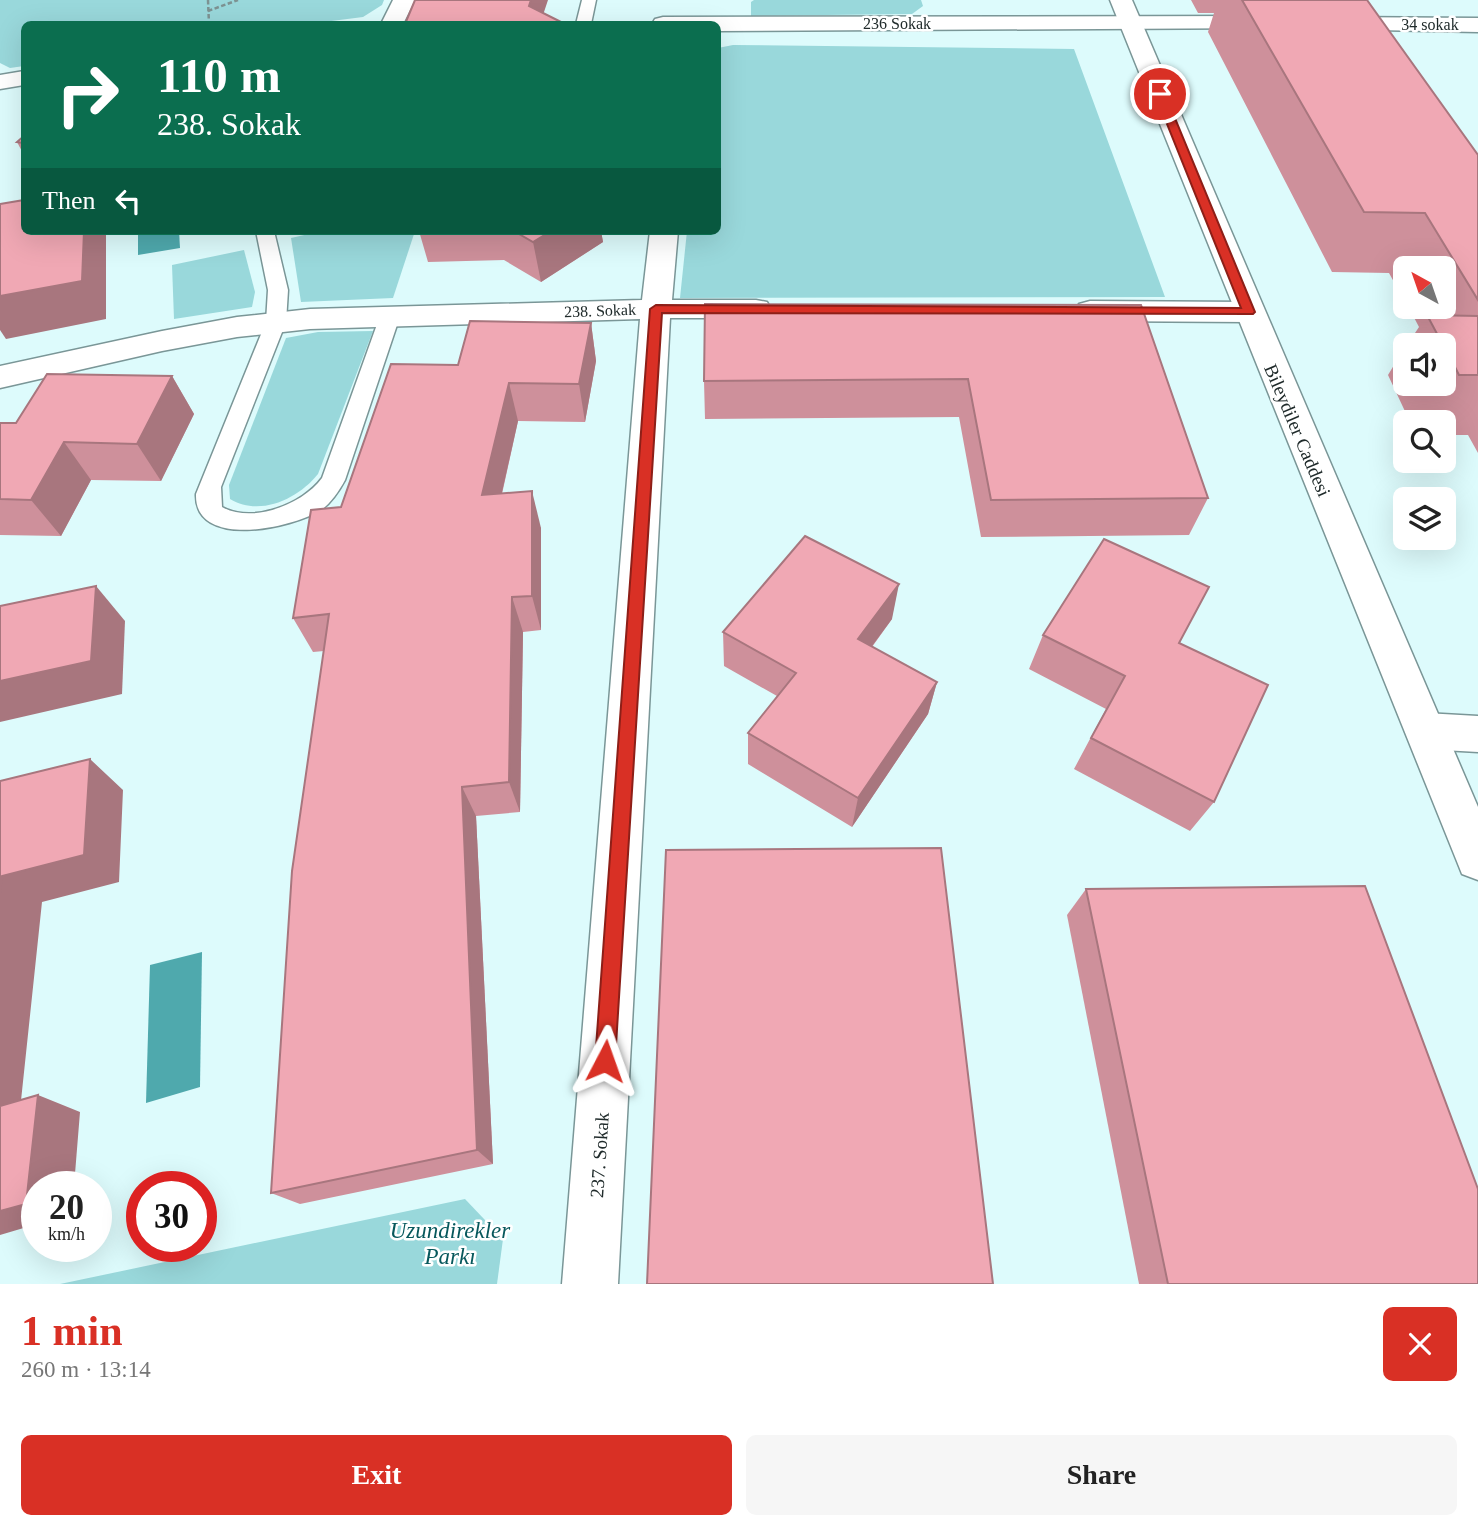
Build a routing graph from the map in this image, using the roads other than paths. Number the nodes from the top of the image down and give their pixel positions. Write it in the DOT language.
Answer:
graph roads {
  1 [pos="404,0"];
  2 [pos="589,0"];
  3 [pos="1125,11"];
  4 [pos="394,21"];
  5 [pos="585,21"];
  6 [pos="721,23"];
  7 [pos="1284,23"];
  8 [pos="1312,23"];
  9 [pos="1478,25"];
  10 [pos="21,78"];
  11 [pos="0,82"];
  12 [pos="266,235"];
  13 [pos="664,235"];
  14 [pos="656,309"];
  15 [pos="779,309"];
  16 [pos="1066,310"];
  17 [pos="1248,312"];
  18 [pos="390,316"];
  19 [pos="276,322"];
  20 [pos="0,377"];
  21 [pos="1425,731"];
  22 [pos="1478,734"];
  23 [pos="1478,859"];
  24 [pos="590,1284"];
  1 -- 4 [label="street"];
  2 -- 5 [label="lane"];
  3 -- 6 [label="street, 236 Sokak"];
  3 -- 7 [label="street"];
  3 -- 17 [label="street, Bileydiler Caddesi"];
  8 -- 9 [label="street, 34 sokak"];
  10 -- 11 [label="street"];
  12 -- 19 [label="lane"];
  13 -- 14 [label="street, 237. Sokak"];
  14 -- 15 [label="street, 238. Sokak"];
  14 -- 18 [label="street, 238. Sokak"];
  14 -- 24 [label="street, 237. Sokak"];
  16 -- 17 [label="street"];
  17 -- 21 [label="street, Bileydiler Caddesi"];
  18 -- 19 [label="street, 238. Sokak"];
  18 -- 19 [label="lane"];
  19 -- 20 [label="street, 238. Sokak"];
  21 -- 22 [label="street"];
  21 -- 23 [label="street, Bileydiler Caddesi"];
}
